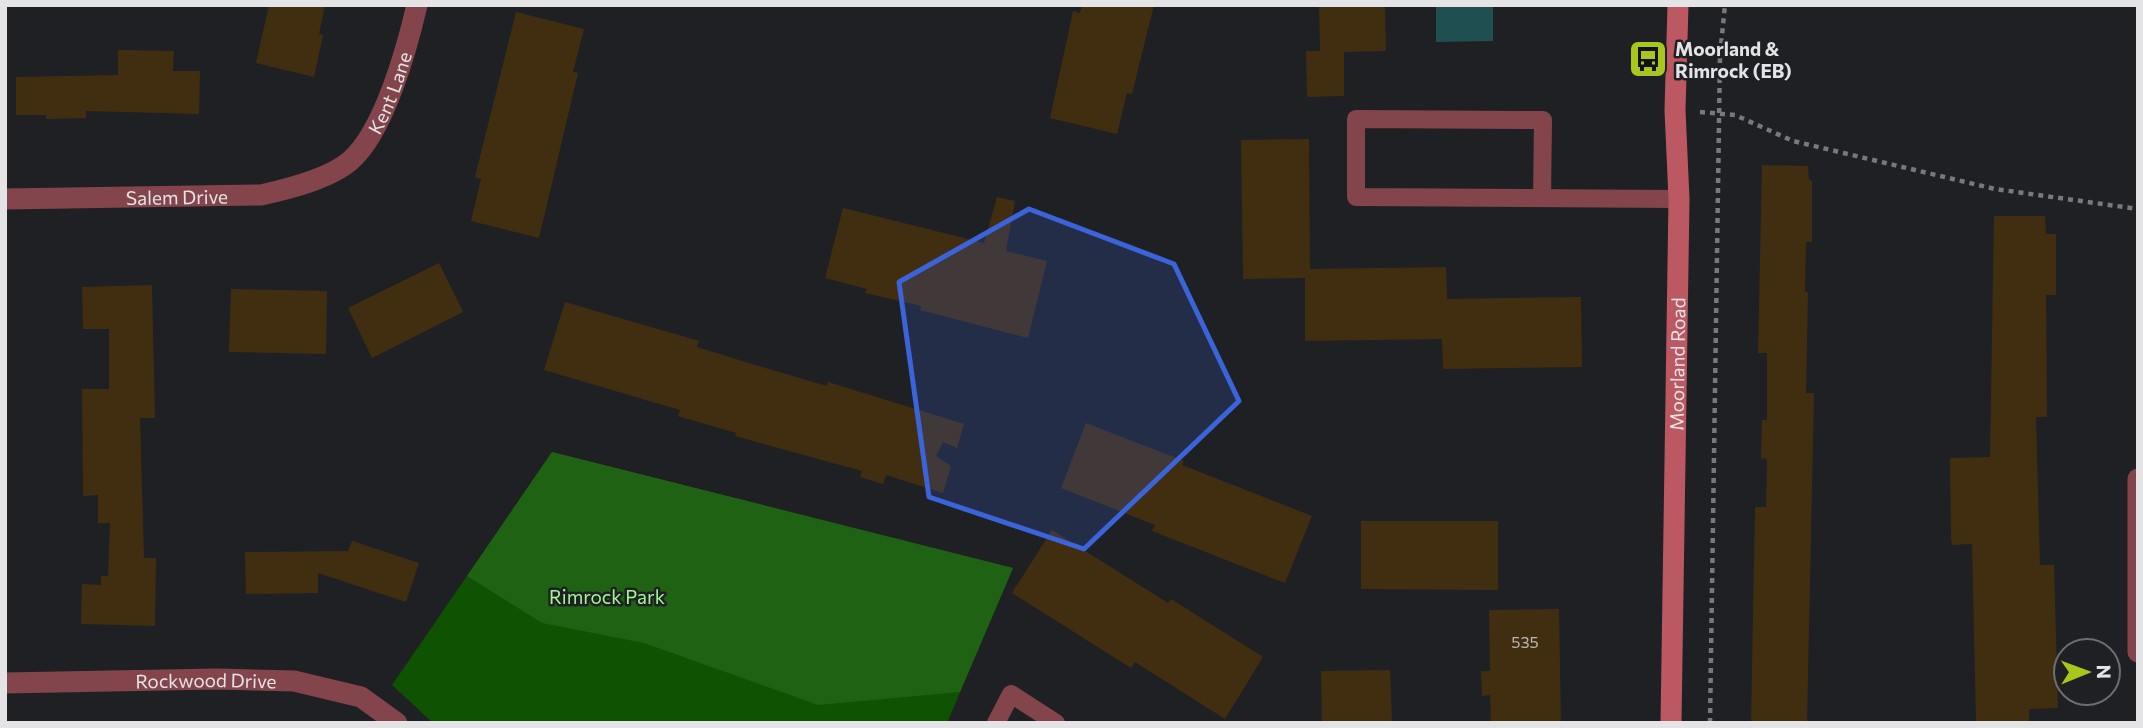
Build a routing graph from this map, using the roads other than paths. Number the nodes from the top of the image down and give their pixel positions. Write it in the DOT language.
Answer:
graph roads {
  1 [pos="417,5"];
  2 [pos="1678,5"];
  3 [pos="342,166"];
  4 [pos="1542,198"];
  5 [pos="5,199"];
  6 [pos="1679,199"];
  7 [pos="2138,479"];
  8 [pos="2138,652"];
  9 [pos="5,683"];
  10 [pos="397,723"];
  11 [pos="996,723"];
  12 [pos="1056,723"];
  13 [pos="1671,723"];
  1 -- 3 [label="street, Kent Lane"];
  2 -- 6 [label="street, Moorland Road"];
  3 -- 5 [label="street, Salem Drive"];
  4 -- 4 [label="lane"];
  4 -- 6 [label="lane"];
  6 -- 13 [label="street, Moorland Road"];
  7 -- 8 [label="street"];
  9 -- 10 [label="street, Rockwood Drive"];
  11 -- 12 [label="lane"];
}
